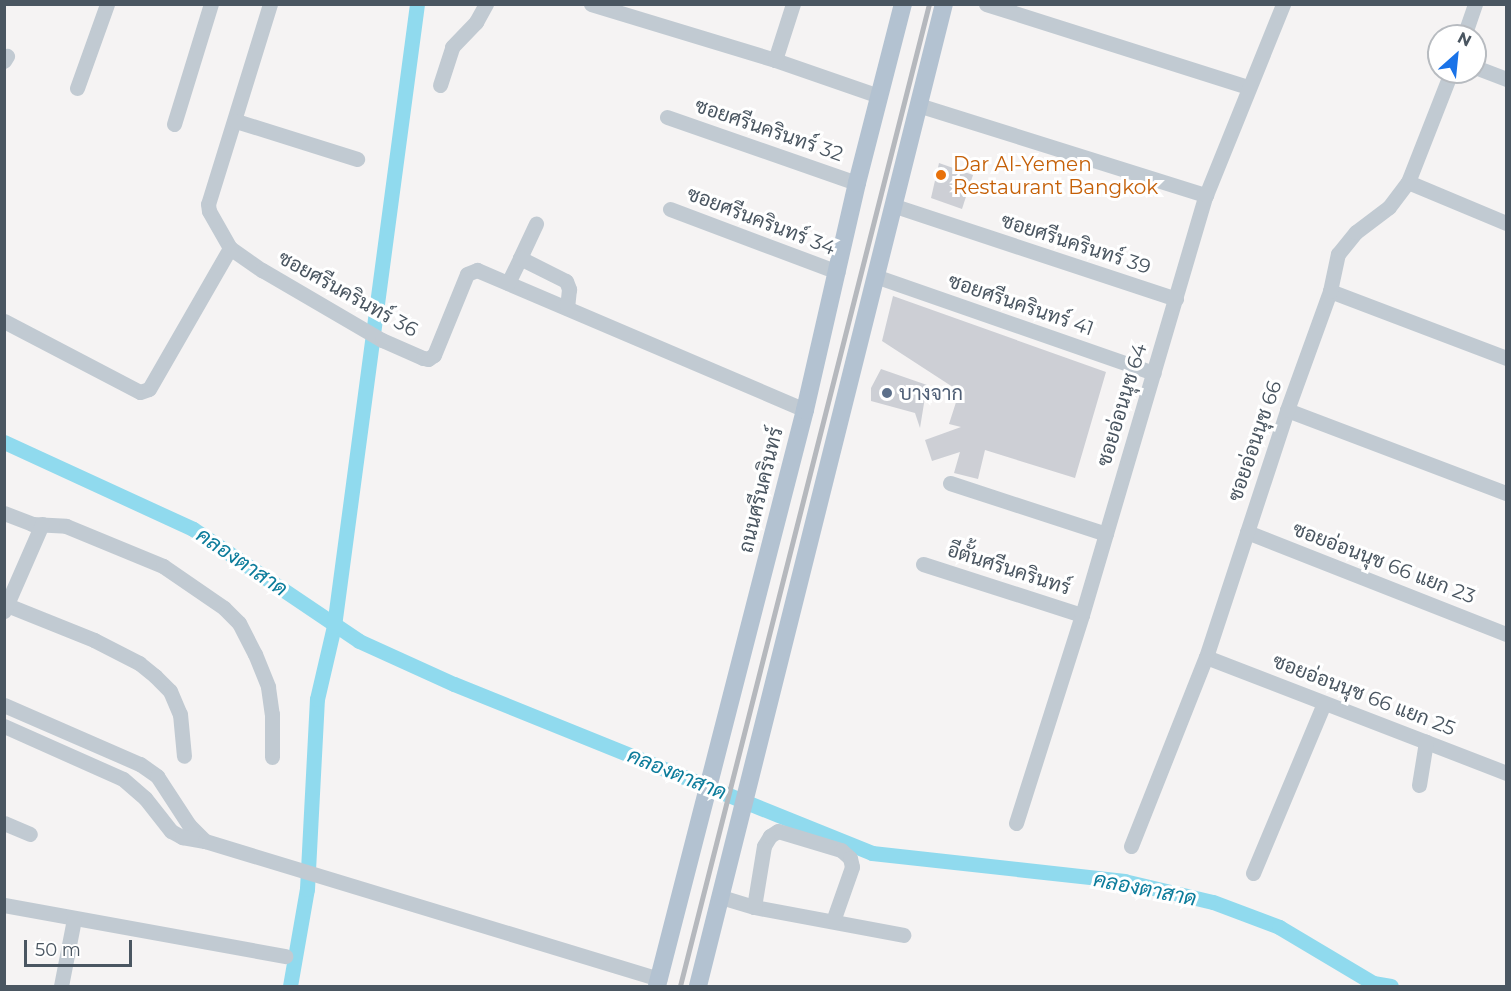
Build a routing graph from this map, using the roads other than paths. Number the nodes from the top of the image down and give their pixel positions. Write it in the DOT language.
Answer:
graph roads {
  1 [pos="107,4"];
  2 [pos="211,4"];
  3 [pos="270,4"];
  4 [pos="486,4"];
  5 [pos="591,4"];
  6 [pos="793,4"];
  7 [pos="903,4"];
  8 [pos="944,4"];
  9 [pos="986,4"];
  10 [pos="1283,4"];
  11 [pos="1475,4"];
  12 [pos="1468,24"];
  13 [pos="775,60"];
  14 [pos="1487,72"];
  15 [pos="1506,79"];
  16 [pos="1446,84"];
  17 [pos="440,85"];
  18 [pos="1248,87"];
  19 [pos="76,88"];
  20 [pos="879,96"];
  21 [pos="918,105"];
  22 [pos="667,117"];
  23 [pos="236,121"];
  24 [pos="174,123"];
  25 [pos="357,159"];
  26 [pos="1408,182"];
  27 [pos="857,183"];
  28 [pos="1206,195"];
  29 [pos="894,206"];
  30 [pos="670,209"];
  31 [pos="1506,223"];
  32 [pos="536,224"];
  33 [pos="230,248"];
  34 [pos="520,258"];
  35 [pos="838,273"];
  36 [pos="875,276"];
  37 [pos="508,283"];
  38 [pos="1330,291"];
  39 [pos="1176,298"];
  40 [pos="567,308"];
  41 [pos="4,321"];
  42 [pos="1506,358"];
  43 [pos="1154,373"];
  44 [pos="805,410"];
  45 [pos="1287,410"];
  46 [pos="950,483"];
  47 [pos="1506,493"];
  48 [pos="4,513"];
  49 [pos="42,524"];
  50 [pos="1247,532"];
  51 [pos="1106,534"];
  52 [pos="924,564"];
  53 [pos="5,609"];
  54 [pos="1082,615"];
  55 [pos="1506,634"];
  56 [pos="1206,657"];
  57 [pos="1324,703"];
  58 [pos="4,705"];
  59 [pos="4,726"];
  60 [pos="1426,742"];
  61 [pos="184,756"];
  62 [pos="272,757"];
  63 [pos="1506,773"];
  64 [pos="1419,785"];
  65 [pos="1016,823"];
  66 [pos="4,824"];
  67 [pos="30,834"];
  68 [pos="205,840"];
  69 [pos="1131,846"];
  70 [pos="1253,873"];
  71 [pos="721,897"];
  72 [pos="4,905"];
  73 [pos="754,906"];
  74 [pos="74,919"];
  75 [pos="833,921"];
  76 [pos="903,935"];
  77 [pos="285,956"];
  78 [pos="658,983"];
  79 [pos="61,987"];
  80 [pos="698,987"];
  1 -- 19 [label="street"];
  2 -- 24 [label="street"];
  3 -- 23 [label="street, ซอยศรีนครินทร์ 36"];
  4 -- 17 [label="street"];
  5 -- 13 [label="street"];
  6 -- 13 [label="street"];
  7 -- 20 [label="main road, ถนนศรีนครินทร์"];
  8 -- 21 [label="main road"];
  9 -- 18 [label="street"];
  10 -- 18 [label="street, ซอยอ่อนนุช 64"];
  11 -- 12 [label="street"];
  13 -- 20 [label="street"];
  14 -- 15 [label="street"];
  16 -- 26 [label="street, ซอยอ่อนนุช 66"];
  18 -- 28 [label="street, ซอยอ่อนนุช 64"];
  20 -- 27 [label="main road, ถนนศรีนครินทร์"];
  21 -- 28 [label="street"];
  21 -- 29 [label="main road"];
  22 -- 27 [label="street, ซอยศรีนครินทร์ 32"];
  23 -- 25 [label="street"];
  23 -- 33 [label="street, ซอยศรีนครินทร์ 36"];
  26 -- 31 [label="street"];
  26 -- 38 [label="street, ซอยอ่อนนุช 66"];
  27 -- 35 [label="main road, ถนนศรีนครินทร์"];
  28 -- 39 [label="street, ซอยอ่อนนุช 64"];
  29 -- 36 [label="main road"];
  29 -- 39 [label="street, ซอยศรีนครินทร์ 39"];
  30 -- 35 [label="street, ซอยศรีนครินทร์ 34"];
  32 -- 34 [label="street"];
  33 -- 37 [label="street, ซอยศรีนครินทร์ 36"];
  33 -- 41 [label="street"];
  34 -- 37 [label="street"];
  34 -- 40 [label="street"];
  35 -- 44 [label="main road, ถนนศรีนครินทร์"];
  36 -- 43 [label="street, ซอยศรีนครินทร์ 41"];
  36 -- 71 [label="main road"];
  37 -- 40 [label="street, ซอยศรีนครินทร์ 36"];
  38 -- 42 [label="street"];
  38 -- 45 [label="street, ซอยอ่อนนุช 66"];
  39 -- 43 [label="street, ซอยอ่อนนุช 64"];
  40 -- 44 [label="street, ซอยศรีนครินทร์ 36"];
  43 -- 51 [label="street, ซอยอ่อนนุช 64"];
  44 -- 78 [label="main road, ถนนศรีนครินทร์"];
  45 -- 47 [label="street"];
  45 -- 50 [label="street, ซอยอ่อนนุช 66"];
  46 -- 51 [label="street"];
  48 -- 49 [label="street"];
  49 -- 53 [label="street"];
  49 -- 62 [label="street"];
  50 -- 55 [label="street, ซอยอ่อนนุช 66 แยก 23"];
  50 -- 56 [label="street, ซอยอ่อนนุช 66"];
  51 -- 54 [label="street, ซอยอ่อนนุช 64"];
  52 -- 54 [label="street, อีตั้นศรีนครินทร์"];
  53 -- 61 [label="street"];
  54 -- 65 [label="street, ซอยอ่อนนุช 64"];
  56 -- 57 [label="street, ซอยอ่อนนุช 66 แยก 25"];
  56 -- 69 [label="street, ซอยอ่อนนุช 66"];
  57 -- 60 [label="street, ซอยอ่อนนุช 66 แยก 25"];
  57 -- 70 [label="street"];
  58 -- 68 [label="street"];
  59 -- 68 [label="street"];
  60 -- 63 [label="street, ซอยอ่อนนุช 66 แยก 25"];
  60 -- 64 [label="street"];
  66 -- 67 [label="street"];
  68 -- 78 [label="street"];
  71 -- 73 [label="street"];
  71 -- 80 [label="main road"];
  72 -- 74 [label="street"];
  73 -- 75 [label="street"];
  73 -- 75 [label="street"];
  74 -- 77 [label="street"];
  74 -- 79 [label="street"];
  75 -- 76 [label="street"];
}
